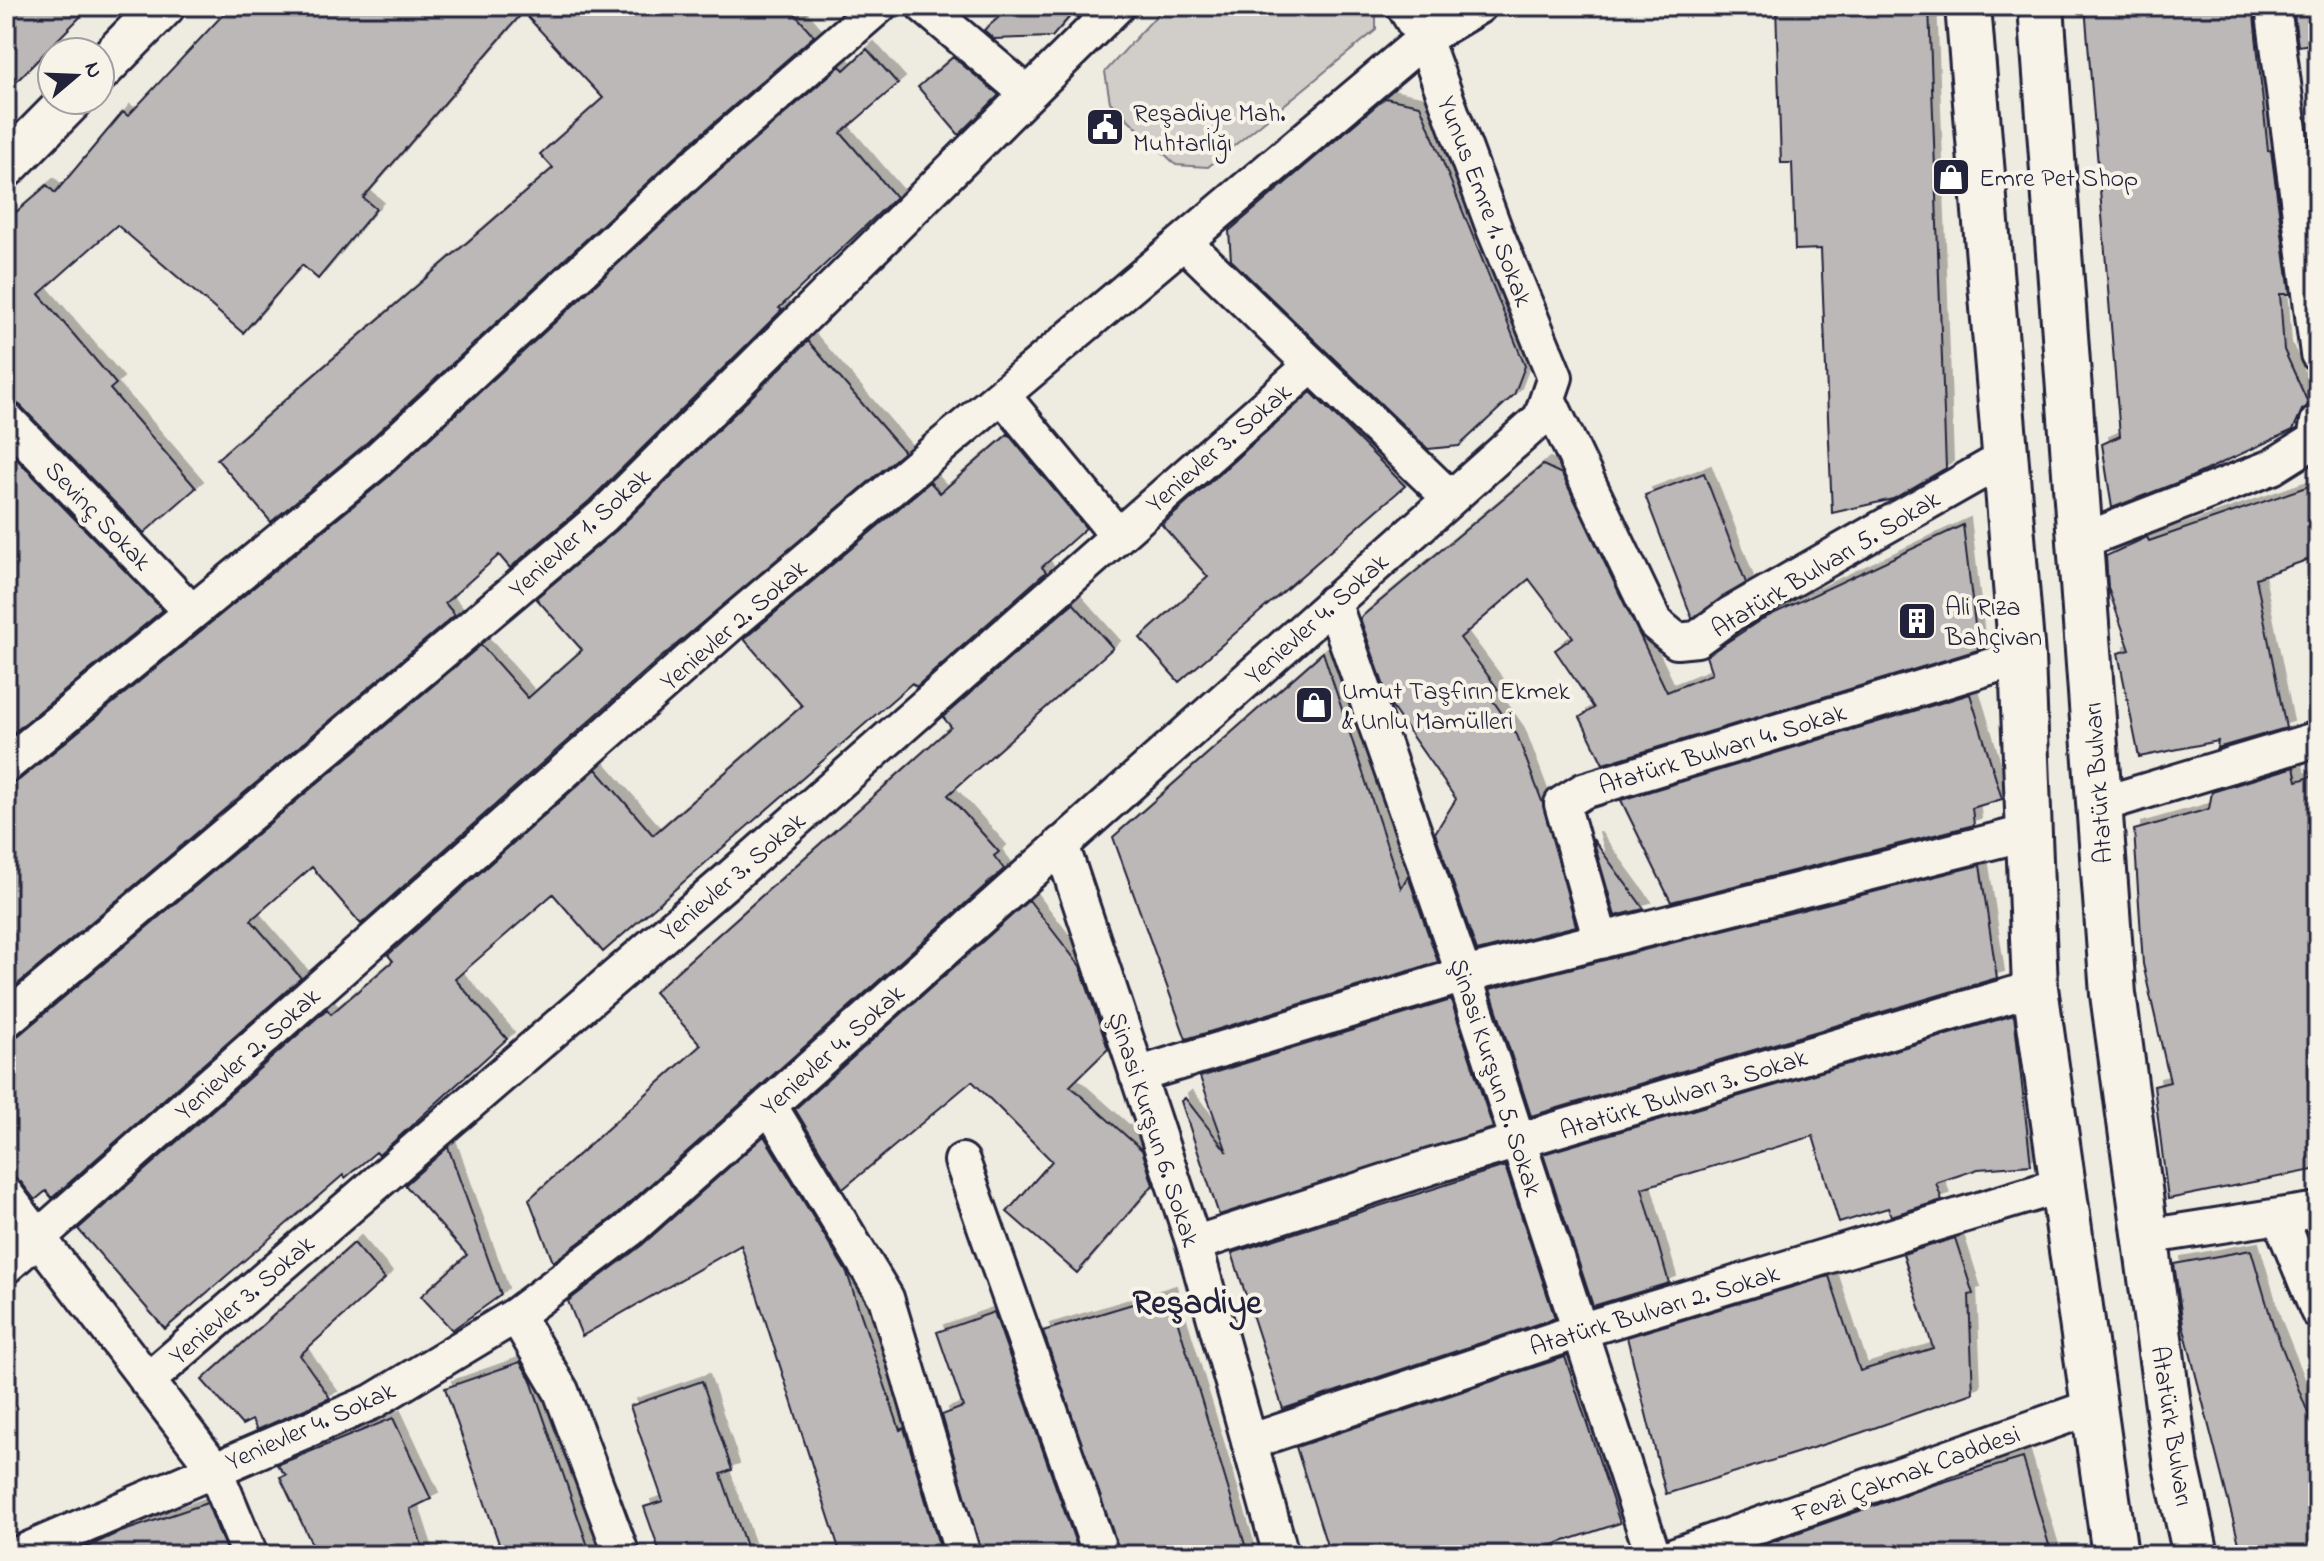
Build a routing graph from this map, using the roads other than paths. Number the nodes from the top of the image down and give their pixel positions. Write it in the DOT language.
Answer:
graph roads {
  1 [pos="163,6"];
  2 [pos="879,6"];
  3 [pos="924,6"];
  4 [pos="1117,6"];
  5 [pos="1404,6"];
  6 [pos="1479,6"];
  7 [pos="1968,6"];
  8 [pos="2041,6"];
  9 [pos="2273,6"];
  10 [pos="1424,39"];
  11 [pos="116,54"];
  12 [pos="1028,94"];
  13 [pos="55,116"];
  14 [pos="6,166"];
  15 [pos="1184,242"];
  16 [pos="2318,354"];
  17 [pos="1312,365"];
  18 [pos="1002,395"];
  19 [pos="1548,399"];
  20 [pos="6,419"];
  21 [pos="2318,422"];
  22 [pos="2003,459"];
  23 [pos="1450,498"];
  24 [pos="1118,536"];
  25 [pos="2079,542"];
  26 [pos="1333,602"];
  27 [pos="192,612"];
  28 [pos="2022,657"];
  29 [pos="2318,739"];
  30 [pos="6,765"];
  31 [pos="2099,805"];
  32 [pos="2026,833"];
  33 [pos="1061,844"];
  34 [pos="1601,941"];
  35 [pos="1464,975"];
  36 [pos="2035,988"];
  37 [pos="6,1020"];
  38 [pos="1137,1075"];
  39 [pos="769,1105"];
  40 [pos="1517,1142"];
  41 [pos="962,1161"];
  42 [pos="2062,1185"];
  43 [pos="6,1195"];
  44 [pos="2318,1210"];
  45 [pos="2280,1218"];
  46 [pos="2145,1237"];
  47 [pos="39,1238"];
  48 [pos="1194,1244"];
  49 [pos="6,1266"];
  50 [pos="2318,1311"];
  51 [pos="516,1315"];
  52 [pos="1579,1331"];
  53 [pos="147,1381"];
  54 [pos="2092,1407"];
  55 [pos="1249,1442"];
  56 [pos="214,1468"];
  57 [pos="16,1555"];
  58 [pos="250,1555"];
  59 [pos="622,1555"];
  60 [pos="963,1555"];
  61 [pos="1101,1555"];
  62 [pos="1281,1555"];
  63 [pos="1653,1555"];
  64 [pos="1675,1555"];
  65 [pos="2115,1555"];
  66 [pos="2196,1555"];
  1 -- 11 [label="street"];
  2 -- 27 [label="street"];
  3 -- 12 [label="street"];
  4 -- 12 [label="street, Yenievler 1. Sokak"];
  5 -- 10 [label="street, Yunus Emre 1. Sokak"];
  6 -- 10 [label="street, Yenievler 2. Sokak"];
  7 -- 22 [label="main road"];
  8 -- 25 [label="main road, Atatürk Bulvarı"];
  9 -- 16 [label="street"];
  10 -- 15 [label="street, Yenievler 2. Sokak"];
  10 -- 19 [label="street, Yunus Emre 1. Sokak"];
  12 -- 37 [label="street, Yenievler 1. Sokak"];
  13 -- 14 [label="street"];
  15 -- 17 [label="street"];
  15 -- 18 [label="street, Yenievler 2. Sokak"];
  17 -- 23 [label="street"];
  17 -- 24 [label="street, Yenievler 3. Sokak"];
  18 -- 24 [label="street"];
  18 -- 47 [label="street, Yenievler 2. Sokak"];
  19 -- 22 [label="street, Atatürk Bulvarı 5. Sokak"];
  19 -- 23 [label="street, Yenievler 4. Sokak"];
  20 -- 27 [label="street, Sevinç Sokak"];
  21 -- 25 [label="street"];
  22 -- 28 [label="main road"];
  23 -- 26 [label="street, Yenievler 4. Sokak"];
  24 -- 53 [label="street, Yenievler 3. Sokak"];
  25 -- 31 [label="main road, Atatürk Bulvarı"];
  26 -- 33 [label="street, Yenievler 4. Sokak"];
  26 -- 35 [label="street, Şinasi Kurşun 5. Sokak"];
  27 -- 30 [label="street"];
  28 -- 32 [label="main road"];
  28 -- 34 [label="street, Atatürk Bulvarı 4. Sokak"];
  29 -- 31 [label="street"];
  31 -- 46 [label="main road, Atatürk Bulvarı"];
  32 -- 34 [label="street"];
  32 -- 36 [label="main road"];
  33 -- 38 [label="street, Şinasi Kurşun 6. Sokak"];
  33 -- 39 [label="street, Yenievler 4. Sokak"];
  34 -- 35 [label="street"];
  35 -- 38 [label="street"];
  35 -- 40 [label="street, Şinasi Kurşun 5. Sokak"];
  36 -- 40 [label="street, Atatürk Bulvarı 3. Sokak"];
  36 -- 42 [label="main road"];
  38 -- 48 [label="street, Şinasi Kurşun 6. Sokak"];
  39 -- 51 [label="street, Yenievler 4. Sokak"];
  39 -- 60 [label="street"];
  40 -- 48 [label="street, Atatürk Bulvarı 3. Sokak"];
  40 -- 52 [label="street, Şinasi Kurşun 5. Sokak"];
  41 -- 61 [label="street"];
  42 -- 52 [label="street, Atatürk Bulvarı 2. Sokak"];
  42 -- 54 [label="main road"];
  43 -- 47 [label="street"];
  44 -- 45 [label="street"];
  45 -- 46 [label="street"];
  45 -- 50 [label="street"];
  46 -- 66 [label="main road, Atatürk Bulvarı"];
  47 -- 49 [label="street, Yenievler 2. Sokak"];
  47 -- 53 [label="street"];
  48 -- 55 [label="street, Şinasi Kurşun 6. Sokak"];
  51 -- 56 [label="street, Yenievler 4. Sokak"];
  51 -- 59 [label="street"];
  52 -- 55 [label="street, Atatürk Bulvarı 2. Sokak"];
  52 -- 63 [label="street, Şinasi Kurşun 5. Sokak"];
  53 -- 56 [label="street"];
  54 -- 64 [label="street, Fevzi Çakmak Caddesi"];
  54 -- 65 [label="main road"];
  55 -- 62 [label="street, Şinasi Kurşun 6. Sokak"];
  56 -- 57 [label="street, Yenievler 4. Sokak"];
  56 -- 58 [label="street"];
}
